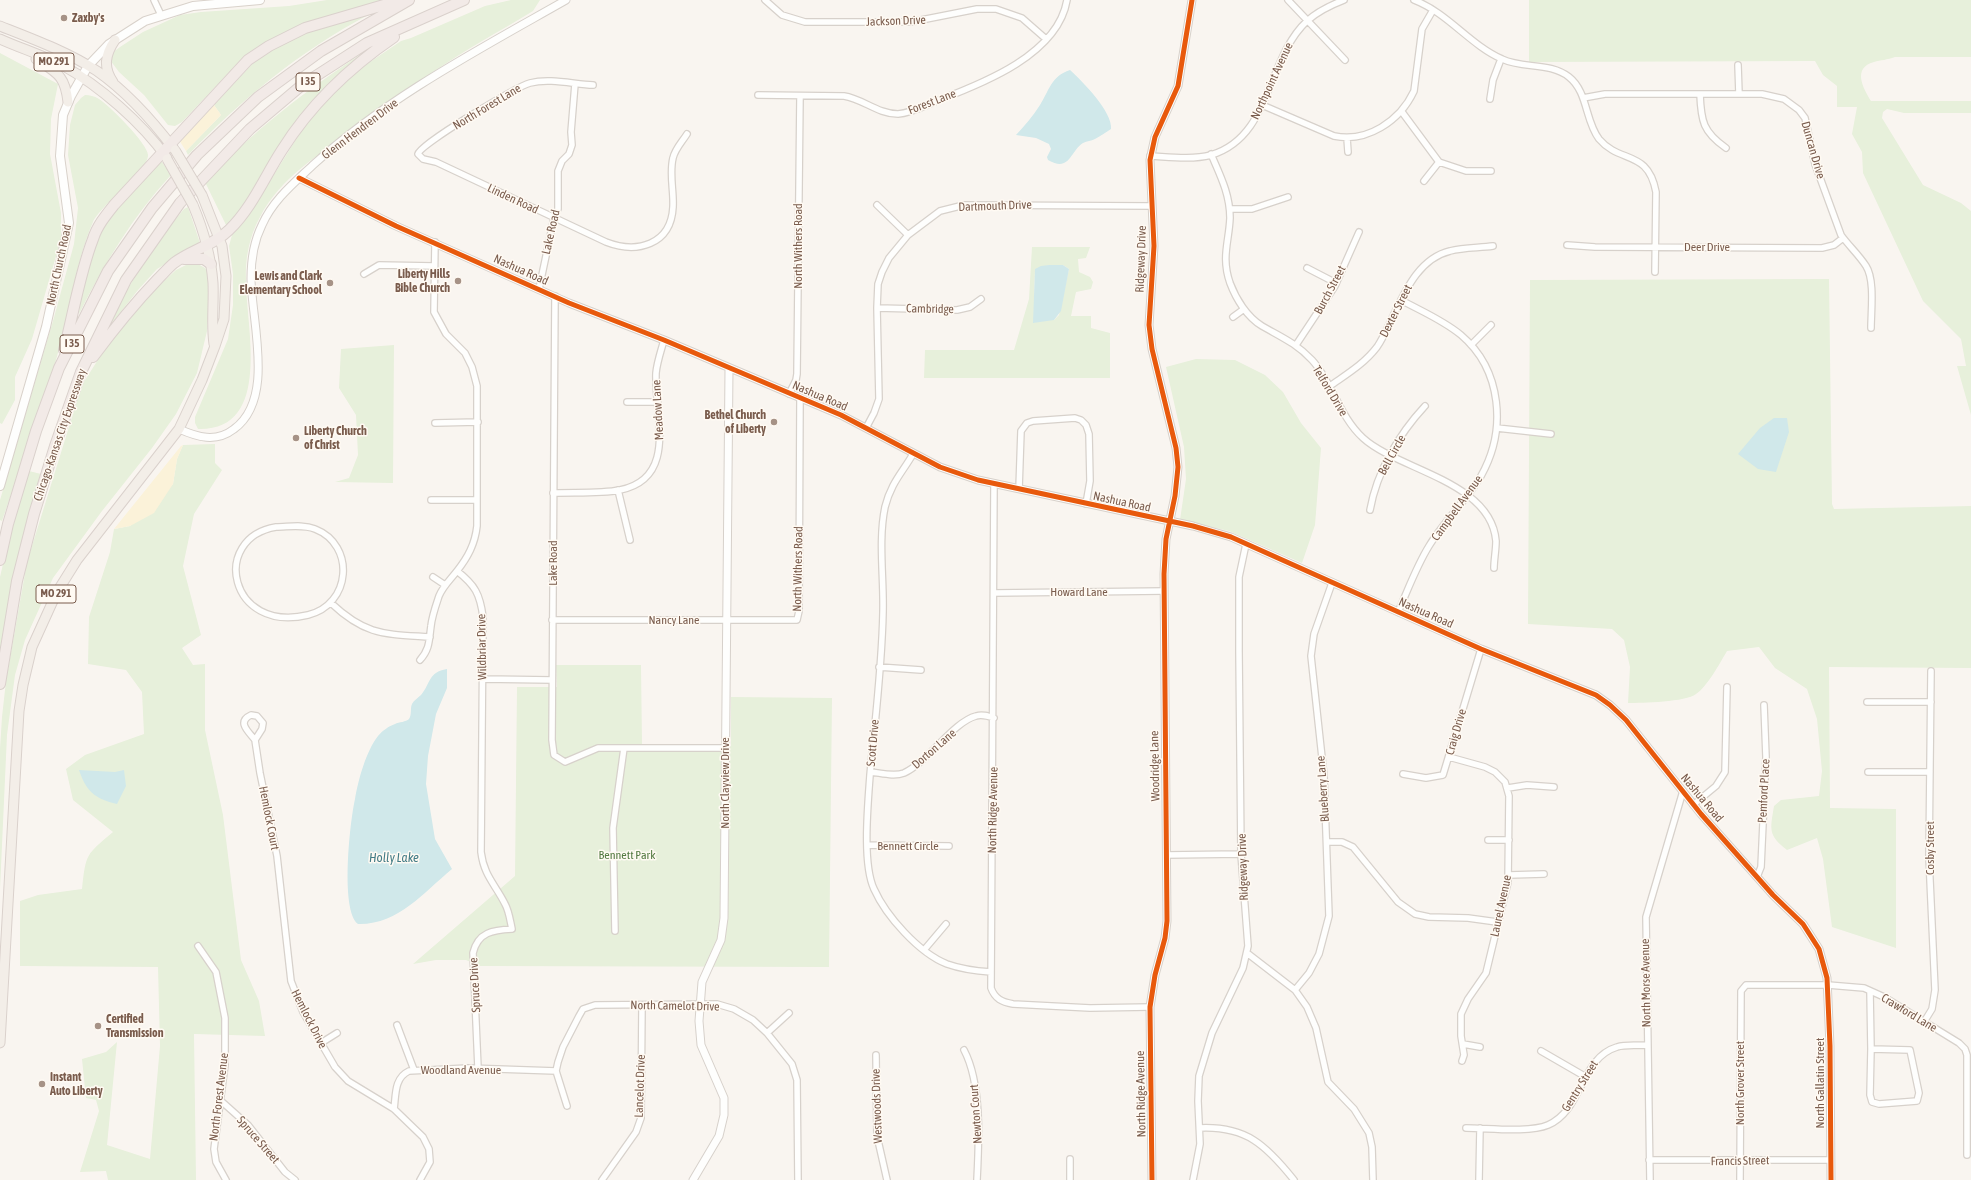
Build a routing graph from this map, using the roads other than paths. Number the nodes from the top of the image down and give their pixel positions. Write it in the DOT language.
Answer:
graph roads {
  1 [pos="154,0"];
  2 [pos="246,0"];
  3 [pos="260,0"];
  4 [pos="401,0"];
  5 [pos="409,0"];
  6 [pos="464,0"];
  7 [pos="566,0"];
  8 [pos="765,0"];
  9 [pos="1067,0"];
  10 [pos="1192,0"];
  11 [pos="1288,0"];
  12 [pos="1344,0"];
  13 [pos="1414,0"];
  14 [pos="1433,10"];
  15 [pos="161,15"];
  16 [pos="418,21"];
  17 [pos="1307,21"];
  18 [pos="0,26"];
  19 [pos="0,39"];
  20 [pos="1046,39"];
  21 [pos="115,40"];
  22 [pos="24,49"];
  23 [pos="1501,59"];
  24 [pos="1345,60"];
  25 [pos="1738,65"];
  26 [pos="88,66"];
  27 [pos="82,77"];
  28 [pos="574,84"];
  29 [pos="115,85"];
  30 [pos="593,86"];
  31 [pos="1700,94"];
  32 [pos="1738,94"];
  33 [pos="758,95"];
  34 [pos="800,96"];
  35 [pos="1583,98"];
  36 [pos="1490,99"];
  37 [pos="68,102"];
  38 [pos="1262,105"];
  39 [pos="1402,112"];
  40 [pos="687,134"];
  41 [pos="1347,138"];
  42 [pos="173,147"];
  43 [pos="1726,148"];
  44 [pos="1348,152"];
  45 [pos="1211,154"];
  46 [pos="165,156"];
  47 [pos="1150,156"];
  48 [pos="420,158"];
  49 [pos="1439,162"];
  50 [pos="1491,171"];
  51 [pos="299,178"];
  52 [pos="1424,182"];
  53 [pos="1288,197"];
  54 [pos="877,204"];
  55 [pos="1151,206"];
  56 [pos="1230,209"];
  57 [pos="554,218"];
  58 [pos="1359,232"];
  59 [pos="908,235"];
  60 [pos="219,238"];
  61 [pos="1843,238"];
  62 [pos="435,242"];
  63 [pos="1567,244"];
  64 [pos="206,245"];
  65 [pos="1493,246"];
  66 [pos="1655,247"];
  67 [pos="180,259"];
  68 [pos="211,264"];
  69 [pos="434,266"];
  70 [pos="1307,268"];
  71 [pos="1655,272"];
  72 [pos="364,274"];
  73 [pos="1336,283"];
  74 [pos="539,289"];
  75 [pos="555,296"];
  76 [pos="981,299"];
  77 [pos="1401,300"];
  78 [pos="877,308"];
  79 [pos="1244,309"];
  80 [pos="1233,317"];
  81 [pos="1491,325"];
  82 [pos="1871,328"];
  83 [pos="664,340"];
  84 [pos="1296,345"];
  85 [pos="1471,345"];
  86 [pos="215,346"];
  87 [pos="60,368"];
  88 [pos="728,369"];
  89 [pos="81,372"];
  90 [pos="1330,386"];
  91 [pos="789,394"];
  92 [pos="800,398"];
  93 [pos="627,402"];
  94 [pos="658,402"];
  95 [pos="1425,406"];
  96 [pos="478,422"];
  97 [pos="435,423"];
  98 [pos="866,428"];
  99 [pos="1497,428"];
  100 [pos="179,429"];
  101 [pos="1551,434"];
  102 [pos="913,454"];
  103 [pos="1390,455"];
  104 [pos="994,484"];
  105 [pos="0,486"];
  106 [pos="1019,489"];
  107 [pos="618,490"];
  108 [pos="553,493"];
  109 [pos="1467,495"];
  110 [pos="431,500"];
  111 [pos="477,500"];
  112 [pos="1086,504"];
  113 [pos="1370,510"];
  114 [pos="1169,522"];
  115 [pos="630,540"];
  116 [pos="1246,544"];
  117 [pos="0,560"];
  118 [pos="1494,568"];
  119 [pos="457,571"];
  120 [pos="433,577"];
  121 [pos="1332,583"];
  122 [pos="445,585"];
  123 [pos="1164,592"];
  124 [pos="994,593"];
  125 [pos="332,603"];
  126 [pos="1398,612"];
  127 [pos="552,620"];
  128 [pos="726,620"];
  129 [pos="797,620"];
  130 [pos="430,637"];
  131 [pos="1481,649"];
  132 [pos="420,660"];
  133 [pos="880,667"];
  134 [pos="921,670"];
  135 [pos="1931,671"];
  136 [pos="483,679"];
  137 [pos="552,680"];
  138 [pos="0,684"];
  139 [pos="1727,687"];
  140 [pos="1867,702"];
  141 [pos="1931,702"];
  142 [pos="1764,704"];
  143 [pos="994,718"];
  144 [pos="255,740"];
  145 [pos="624,748"];
  146 [pos="725,748"];
  147 [pos="1449,757"];
  148 [pos="870,772"];
  149 [pos="1868,772"];
  150 [pos="1930,772"];
  151 [pos="1402,774"];
  152 [pos="1554,787"];
  153 [pos="1508,788"];
  154 [pos="1683,791"];
  155 [pos="1693,805"];
  156 [pos="1488,840"];
  157 [pos="1509,840"];
  158 [pos="1326,842"];
  159 [pos="868,845"];
  160 [pos="949,846"];
  161 [pos="1241,854"];
  162 [pos="1166,855"];
  163 [pos="1544,874"];
  164 [pos="1509,875"];
  165 [pos="1757,878"];
  166 [pos="281,897"];
  167 [pos="1497,922"];
  168 [pos="946,924"];
  169 [pos="512,928"];
  170 [pos="615,931"];
  171 [pos="198,946"];
  172 [pos="924,950"];
  173 [pos="1247,954"];
  174 [pos="991,972"];
  175 [pos="1828,985"];
  176 [pos="1743,987"];
  177 [pos="1295,990"];
  178 [pos="1870,991"];
  179 [pos="700,1004"];
  180 [pos="642,1005"];
  181 [pos="1150,1007"];
  182 [pos="789,1013"];
  183 [pos="1924,1022"];
  184 [pos="397,1025"];
  185 [pos="337,1033"];
  186 [pos="767,1033"];
  187 [pos="0,1043"];
  188 [pos="321,1043"];
  189 [pos="1463,1044"];
  190 [pos="1648,1045"];
  191 [pos="1480,1047"];
  192 [pos="1871,1049"];
  193 [pos="964,1050"];
  194 [pos="1541,1051"];
  195 [pos="876,1055"];
  196 [pos="1462,1061"];
  197 [pos="478,1068"];
  198 [pos="414,1070"];
  199 [pos="556,1071"];
  200 [pos="1586,1076"];
  201 [pos="220,1100"];
  202 [pos="567,1106"];
  203 [pos="394,1109"];
  204 [pos="1200,1128"];
  205 [pos="1466,1128"];
  206 [pos="1480,1128"];
  207 [pos="1967,1155"];
  208 [pos="1070,1159"];
  209 [pos="1649,1160"];
  210 [pos="1830,1160"];
  211 [pos="1740,1161"];
  212 [pos="226,1180"];
  213 [pos="295,1180"];
  214 [pos="420,1180"];
  215 [pos="602,1180"];
  216 [pos="693,1180"];
  217 [pos="798,1180"];
  218 [pos="886,1180"];
  219 [pos="977,1180"];
  220 [pos="1070,1180"];
  221 [pos="1152,1180"];
  222 [pos="1193,1180"];
  223 [pos="1294,1180"];
  224 [pos="1373,1180"];
  225 [pos="1479,1180"];
  226 [pos="1650,1180"];
  227 [pos="1740,1180"];
  228 [pos="1831,1180"];
  1 -- 15 [label="street"];
  2 -- 3 [label="main road, North Church Road"];
  2 -- 15 [label="main road, North Church Road"];
  4 -- 42 [label="highway"];
  5 -- 87 [label="highway, Chicago-Kansas City Expressway / I 35"];
  6 -- 16 [label="highway, Chicago-Kansas City Expressway / I 35"];
  7 -- 51 [label="street, Glenn Hendren Drive"];
  8 -- 20 [label="street, Jackson Drive"];
  9 -- 20 [label="street, Forest Lane"];
  10 -- 47 [label="street, Ridgeway Drive"];
  11 -- 17 [label="street"];
  12 -- 17 [label="street, Northpoint Avenue"];
  13 -- 14 [label="street"];
  14 -- 23 [label="street"];
  14 -- 39 [label="street"];
  15 -- 21 [label="main road, North Church Road"];
  16 -- 60 [label="highway"];
  16 -- 89 [label="highway, Chicago-Kansas City Expressway / I 35"];
  17 -- 24 [label="street"];
  17 -- 38 [label="street, Northpoint Avenue"];
  18 -- 26 [label="main road, MO 291"];
  19 -- 22 [label="main road, MO 291"];
  20 -- 34 [label="street, Forest Lane"];
  21 -- 26 [label="main road, North Church Road"];
  21 -- 29 [label="main road"];
  22 -- 27 [label="main road, MO 291"];
  22 -- 37 [label="main road"];
  23 -- 35 [label="street"];
  23 -- 36 [label="street"];
  25 -- 32 [label="street"];
  26 -- 27 [label="main road, North Church Road"];
  26 -- 29 [label="main road, MO 291"];
  27 -- 37 [label="main road, North Church Road"];
  27 -- 46 [label="main road, MO 291"];
  28 -- 30 [label="street, North Forest Lane"];
  28 -- 48 [label="street, North Forest Lane"];
  28 -- 57 [label="street, Lake Road"];
  29 -- 42 [label="main road, MO 291"];
  31 -- 32 [label="street, Duncan Drive"];
  31 -- 35 [label="street, Duncan Drive"];
  31 -- 43 [label="street"];
  32 -- 61 [label="street, Duncan Drive"];
  33 -- 34 [label="street, Forest Lane"];
  34 -- 91 [label="street, North Withers Road"];
  35 -- 66 [label="street"];
  37 -- 105 [label="main road, North Church Road"];
  38 -- 41 [label="street"];
  38 -- 45 [label="street, Northpoint Avenue"];
  39 -- 41 [label="street"];
  39 -- 49 [label="street"];
  40 -- 57 [label="street, Linden Road"];
  41 -- 44 [label="street"];
  42 -- 46 [label="highway"];
  42 -- 60 [label="main road, MO 291, bridge"];
  45 -- 47 [label="street, Northpoint Avenue"];
  45 -- 56 [label="street, Telford Drive"];
  46 -- 64 [label="main road, MO 291, bridge"];
  46 -- 87 [label="highway"];
  47 -- 55 [label="street, Ridgeway Drive"];
  48 -- 57 [label="street, Linden Road"];
  49 -- 50 [label="street"];
  49 -- 52 [label="street"];
  51 -- 62 [label="street, Nashua Road"];
  51 -- 100 [label="street, Glenn Hendren Drive"];
  53 -- 56 [label="street"];
  54 -- 59 [label="street"];
  55 -- 59 [label="street, Dartmouth Drive"];
  55 -- 114 [label="street, Ridgeway Drive"];
  56 -- 79 [label="street, Telford Drive"];
  57 -- 74 [label="street, Lake Road"];
  58 -- 73 [label="street, Burch Street"];
  59 -- 78 [label="street, Dartmouth Drive"];
  60 -- 64 [label="highway"];
  60 -- 86 [label="main road, MO 291"];
  61 -- 66 [label="street, Deer Drive"];
  61 -- 82 [label="street, Duncan Drive"];
  62 -- 69 [label="street"];
  62 -- 74 [label="street, Nashua Road"];
  63 -- 66 [label="street, Deer Drive"];
  64 -- 67 [label="highway"];
  64 -- 68 [label="main road, MO 291"];
  65 -- 77 [label="street, Dexter Street"];
  66 -- 71 [label="street"];
  67 -- 68 [label="highway"];
  67 -- 89 [label="highway"];
  68 -- 86 [label="main road, MO 291"];
  69 -- 72 [label="street"];
  69 -- 96 [label="street"];
  70 -- 73 [label="street"];
  73 -- 84 [label="street, Burch Street"];
  74 -- 75 [label="street, Nashua Road"];
  75 -- 83 [label="street, Nashua Road"];
  75 -- 108 [label="street, Lake Road"];
  76 -- 78 [label="street, Cambridge"];
  77 -- 85 [label="street, Campbell Avenue"];
  77 -- 90 [label="street, Dexter Street"];
  78 -- 98 [label="street, Dartmouth Drive"];
  79 -- 80 [label="street"];
  79 -- 84 [label="street, Telford Drive"];
  81 -- 85 [label="street"];
  83 -- 88 [label="street, Nashua Road"];
  83 -- 94 [label="street, Meadow Lane"];
  84 -- 90 [label="street, Telford Drive"];
  85 -- 99 [label="street, Campbell Avenue"];
  86 -- 100 [label="main road, MO 291"];
  87 -- 117 [label="highway, Chicago-Kansas City Expressway / I 35"];
  88 -- 91 [label="street, Nashua Road"];
  88 -- 128 [label="street, North Clayview Drive"];
  89 -- 138 [label="highway, Chicago-Kansas City Expressway / I 35"];
  90 -- 103 [label="street, Telford Drive"];
  91 -- 92 [label="street, Nashua Road"];
  92 -- 98 [label="street, Nashua Road"];
  92 -- 129 [label="street, North Withers Road"];
  93 -- 94 [label="street"];
  94 -- 107 [label="street, Meadow Lane"];
  95 -- 103 [label="street, Bell Circle"];
  96 -- 97 [label="street"];
  96 -- 111 [label="street"];
  98 -- 102 [label="street, Nashua Road"];
  99 -- 101 [label="street"];
  99 -- 109 [label="street, Campbell Avenue"];
  100 -- 187 [label="main road, MO 291"];
  102 -- 104 [label="street, Nashua Road"];
  102 -- 133 [label="street, Scott Drive"];
  103 -- 109 [label="street, Telford Drive"];
  103 -- 113 [label="street, Bell Circle"];
  104 -- 106 [label="street, Nashua Road"];
  104 -- 124 [label="street, North Ridge Avenue"];
  106 -- 112 [label="street, Nashua Road"];
  106 -- 112 [label="street"];
  107 -- 108 [label="street, Meadow Lane"];
  107 -- 115 [label="street"];
  108 -- 127 [label="street, Lake Road"];
  109 -- 118 [label="street, Telford Drive"];
  109 -- 126 [label="street, Campbell Avenue"];
  110 -- 111 [label="street"];
  111 -- 119 [label="street"];
  112 -- 114 [label="street, Nashua Road"];
  114 -- 116 [label="street, Nashua Road"];
  114 -- 123 [label="street, Woodridge Lane"];
  116 -- 121 [label="street, Nashua Road"];
  116 -- 161 [label="street, Ridgeway Drive"];
  119 -- 122 [label="street"];
  119 -- 136 [label="street, Wildbriar Drive"];
  120 -- 122 [label="street"];
  121 -- 126 [label="street, Nashua Road"];
  121 -- 158 [label="street, Blueberry Lane"];
  122 -- 130 [label="street"];
  123 -- 124 [label="street, Howard Lane"];
  123 -- 162 [label="street, Woodridge Lane"];
  124 -- 143 [label="street, North Ridge Avenue"];
  125 -- 125 [label="street"];
  125 -- 130 [label="street"];
  126 -- 131 [label="street, Nashua Road"];
  127 -- 128 [label="street, Nancy Lane"];
  127 -- 137 [label="street, Lake Road"];
  128 -- 129 [label="street, Nancy Lane"];
  128 -- 146 [label="street, North Clayview Drive"];
  130 -- 132 [label="street"];
  131 -- 147 [label="street, Craig Drive"];
  131 -- 154 [label="street, Nashua Road"];
  133 -- 134 [label="street"];
  133 -- 148 [label="street, Scott Drive"];
  135 -- 141 [label="street, Cosby Street"];
  136 -- 137 [label="street"];
  136 -- 169 [label="street, Wildbriar Drive"];
  137 -- 145 [label="street, Lake Road"];
  139 -- 155 [label="street"];
  140 -- 141 [label="street"];
  141 -- 150 [label="street, Cosby Street"];
  142 -- 165 [label="street, Pemford Place"];
  143 -- 148 [label="street, Dorton Lane"];
  143 -- 174 [label="street, North Ridge Avenue"];
  144 -- 166 [label="street, Hemlock Court"];
  145 -- 146 [label="street, Lake Road"];
  145 -- 170 [label="street"];
  146 -- 179 [label="street, North Clayview Drive"];
  147 -- 151 [label="street, Craig Drive"];
  147 -- 153 [label="street"];
  148 -- 159 [label="street, Scott Drive"];
  149 -- 150 [label="street"];
  150 -- 183 [label="street, Cosby Street"];
  152 -- 153 [label="street"];
  153 -- 157 [label="street, Laurel Avenue"];
  154 -- 155 [label="street, Nashua Road"];
  154 -- 190 [label="street, North Morse Avenue"];
  155 -- 165 [label="street, Nashua Road"];
  156 -- 157 [label="street"];
  157 -- 164 [label="street, Laurel Avenue"];
  158 -- 167 [label="street"];
  158 -- 177 [label="street, Blueberry Lane"];
  159 -- 160 [label="street, Bennett Circle"];
  159 -- 172 [label="street, Scott Drive"];
  161 -- 162 [label="street"];
  161 -- 173 [label="street, Ridgeway Drive"];
  162 -- 181 [label="street, Woodridge Lane"];
  163 -- 164 [label="street"];
  164 -- 167 [label="street, Laurel Avenue"];
  165 -- 175 [label="street, Nashua Road"];
  166 -- 188 [label="street, Hemlock Drive"];
  167 -- 189 [label="street, Laurel Avenue"];
  168 -- 172 [label="street"];
  169 -- 197 [label="street, Spruce Drive"];
  171 -- 201 [label="street, North Forest Avenue"];
  172 -- 174 [label="street, Scott Drive"];
  173 -- 177 [label="street"];
  173 -- 204 [label="street, Ridgeway Drive"];
  174 -- 181 [label="street, North Ridge Avenue"];
  175 -- 176 [label="street, Crawford Lane"];
  175 -- 178 [label="street, Crawford Lane"];
  175 -- 210 [label="street, North Gallatin Street"];
  176 -- 211 [label="street, North Grover Street"];
  177 -- 224 [label="street"];
  178 -- 183 [label="street, Crawford Lane"];
  178 -- 192 [label="street"];
  179 -- 180 [label="street, North Camelot Drive"];
  179 -- 186 [label="street, North Camelot Drive"];
  179 -- 216 [label="street, North Clayview Drive"];
  180 -- 199 [label="street, North Camelot Drive"];
  180 -- 215 [label="street, Lancelot Drive"];
  181 -- 221 [label="street, North Ridge Avenue"];
  182 -- 186 [label="street"];
  183 -- 207 [label="street, Crawford Lane"];
  184 -- 198 [label="street"];
  185 -- 188 [label="street"];
  186 -- 217 [label="street, North Camelot Drive"];
  188 -- 203 [label="street, Hemlock Drive"];
  189 -- 191 [label="street"];
  189 -- 196 [label="street, Laurel Avenue"];
  190 -- 200 [label="street, Gentry Street"];
  190 -- 209 [label="street, North Morse Avenue"];
  192 -- 192 [label="street"];
  193 -- 219 [label="street, Newton Court"];
  194 -- 200 [label="street"];
  195 -- 218 [label="street, Westwoods Drive"];
  197 -- 198 [label="street, Woodland Avenue"];
  197 -- 199 [label="street, Woodland Avenue"];
  198 -- 203 [label="street, Woodland Avenue"];
  199 -- 202 [label="street"];
  200 -- 206 [label="street, Gentry Street"];
  201 -- 212 [label="street, North Forest Avenue"];
  201 -- 213 [label="street, Spruce Street"];
  203 -- 214 [label="street"];
  204 -- 222 [label="street, Ridgeway Drive"];
  204 -- 223 [label="street"];
  205 -- 206 [label="street, Gentry Street"];
  206 -- 225 [label="street"];
  208 -- 220 [label="street"];
  209 -- 211 [label="street, Francis Street"];
  209 -- 226 [label="street, North Morse Avenue"];
  210 -- 211 [label="street, Francis Street"];
  210 -- 228 [label="street, North Gallatin Street"];
  211 -- 227 [label="street, North Grover Street"];
}
